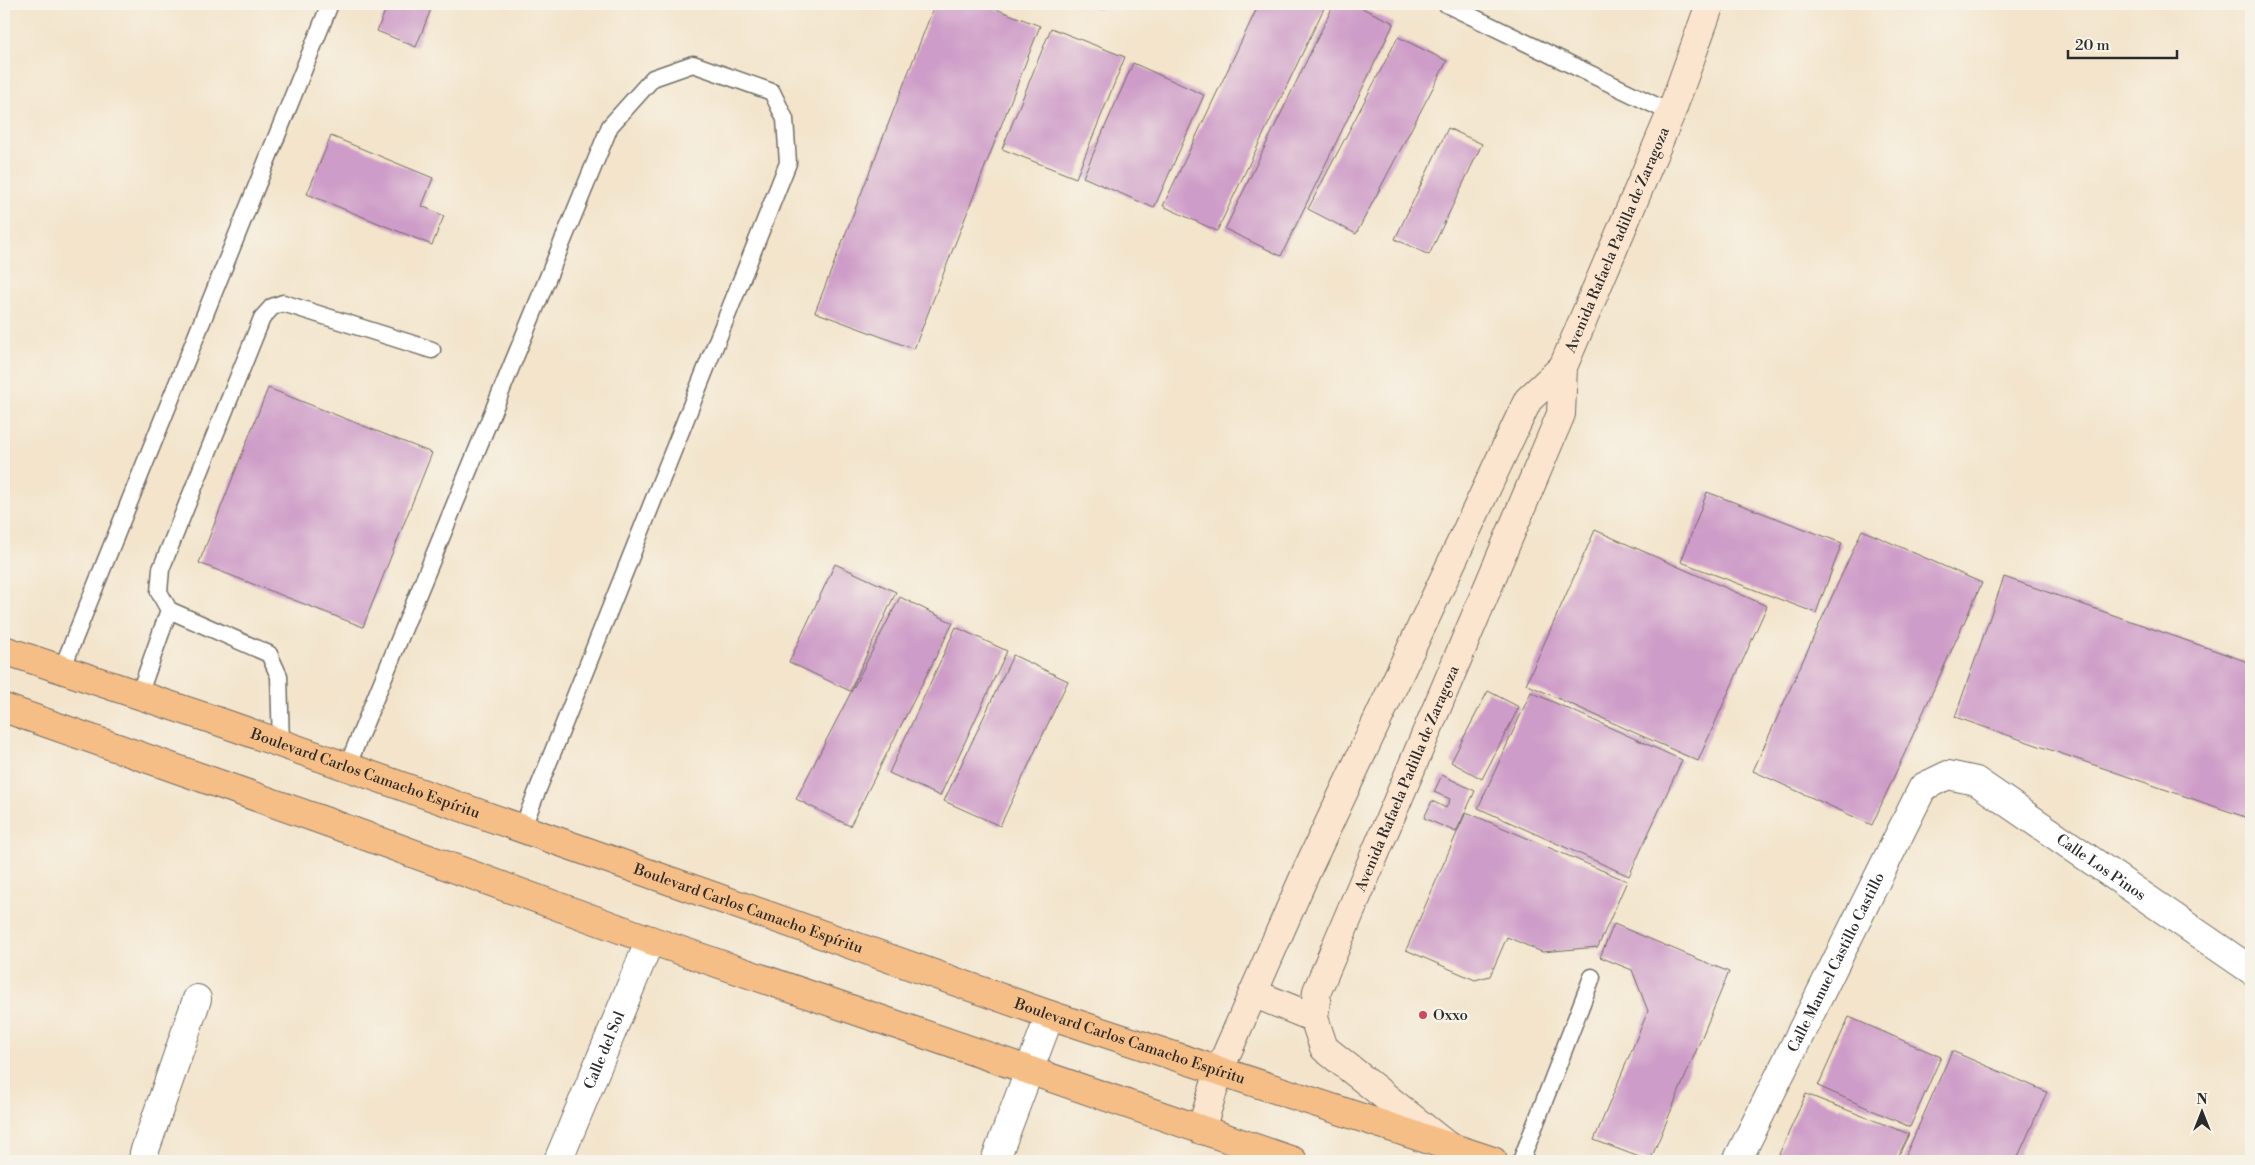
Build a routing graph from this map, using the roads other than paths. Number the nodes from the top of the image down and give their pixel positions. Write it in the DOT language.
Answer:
graph roads {
  1 [pos="330,4"];
  2 [pos="1446,4"];
  3 [pos="1710,4"];
  4 [pos="1671,113"];
  5 [pos="432,350"];
  6 [pos="1563,367"];
  7 [pos="170,610"];
  8 [pos="4,650"];
  9 [pos="62,669"];
  10 [pos="139,695"];
  11 [pos="4,708"];
  12 [pos="281,744"];
  13 [pos="347,767"];
  14 [pos="1948,775"];
  15 [pos="522,829"];
  16 [pos="650,940"];
  17 [pos="2251,970"];
  18 [pos="1592,977"];
  19 [pos="1253,993"];
  20 [pos="197,1000"];
  21 [pos="1050,1015"];
  22 [pos="1314,1018"];
  23 [pos="1029,1071"];
  24 [pos="1219,1071"];
  25 [pos="1201,1130"];
  26 [pos="1445,1144"];
  27 [pos="143,1161"];
  28 [pos="558,1161"];
  29 [pos="995,1161"];
  30 [pos="1293,1161"];
  31 [pos="1493,1161"];
  32 [pos="1521,1161"];
  33 [pos="1737,1161"];
  1 -- 9 [label="lane"];
  2 -- 4 [label="lane"];
  3 -- 4 [label="main road, Avenida Rafaela Padilla de Zaragoza"];
  4 -- 6 [label="main road, Avenida Rafaela Padilla de Zaragoza"];
  5 -- 7 [label="lane"];
  6 -- 19 [label="main road, Avenida Rafaela Padilla de Zaragoza"];
  6 -- 22 [label="main road, Avenida Rafaela Padilla de Zaragoza"];
  7 -- 10 [label="lane"];
  7 -- 12 [label="lane"];
  8 -- 9 [label="main road, Boulevard Carlos Camacho Espíritu"];
  9 -- 10 [label="main road, Boulevard Carlos Camacho Espíritu"];
  10 -- 12 [label="main road, Boulevard Carlos Camacho Espíritu"];
  11 -- 16 [label="main road"];
  12 -- 13 [label="main road, Boulevard Carlos Camacho Espíritu"];
  13 -- 15 [label="main road, Boulevard Carlos Camacho Espíritu"];
  13 -- 15 [label="lane"];
  14 -- 17 [label="street, Calle Los Pinos"];
  14 -- 33 [label="street, Calle Manuel Castillo Castillo"];
  15 -- 21 [label="main road, Boulevard Carlos Camacho Espíritu"];
  16 -- 23 [label="main road"];
  16 -- 28 [label="street, Calle del Sol"];
  18 -- 32 [label="lane"];
  19 -- 22 [label="main road"];
  19 -- 24 [label="main road, Avenida Rafaela Padilla de Zaragoza"];
  20 -- 27 [label="street"];
  21 -- 23 [label="street"];
  21 -- 24 [label="main road, Boulevard Carlos Camacho Espíritu"];
  22 -- 26 [label="main road, Avenida Rafaela Padilla de Zaragoza"];
  23 -- 25 [label="main road"];
  23 -- 29 [label="street"];
  24 -- 25 [label="main road, Avenida Rafaela Padilla de Zaragoza"];
  24 -- 26 [label="main road, Boulevard Carlos Camacho Espíritu"];
  25 -- 30 [label="main road"];
  26 -- 31 [label="main road, Boulevard Carlos Camacho Espíritu"];
}
